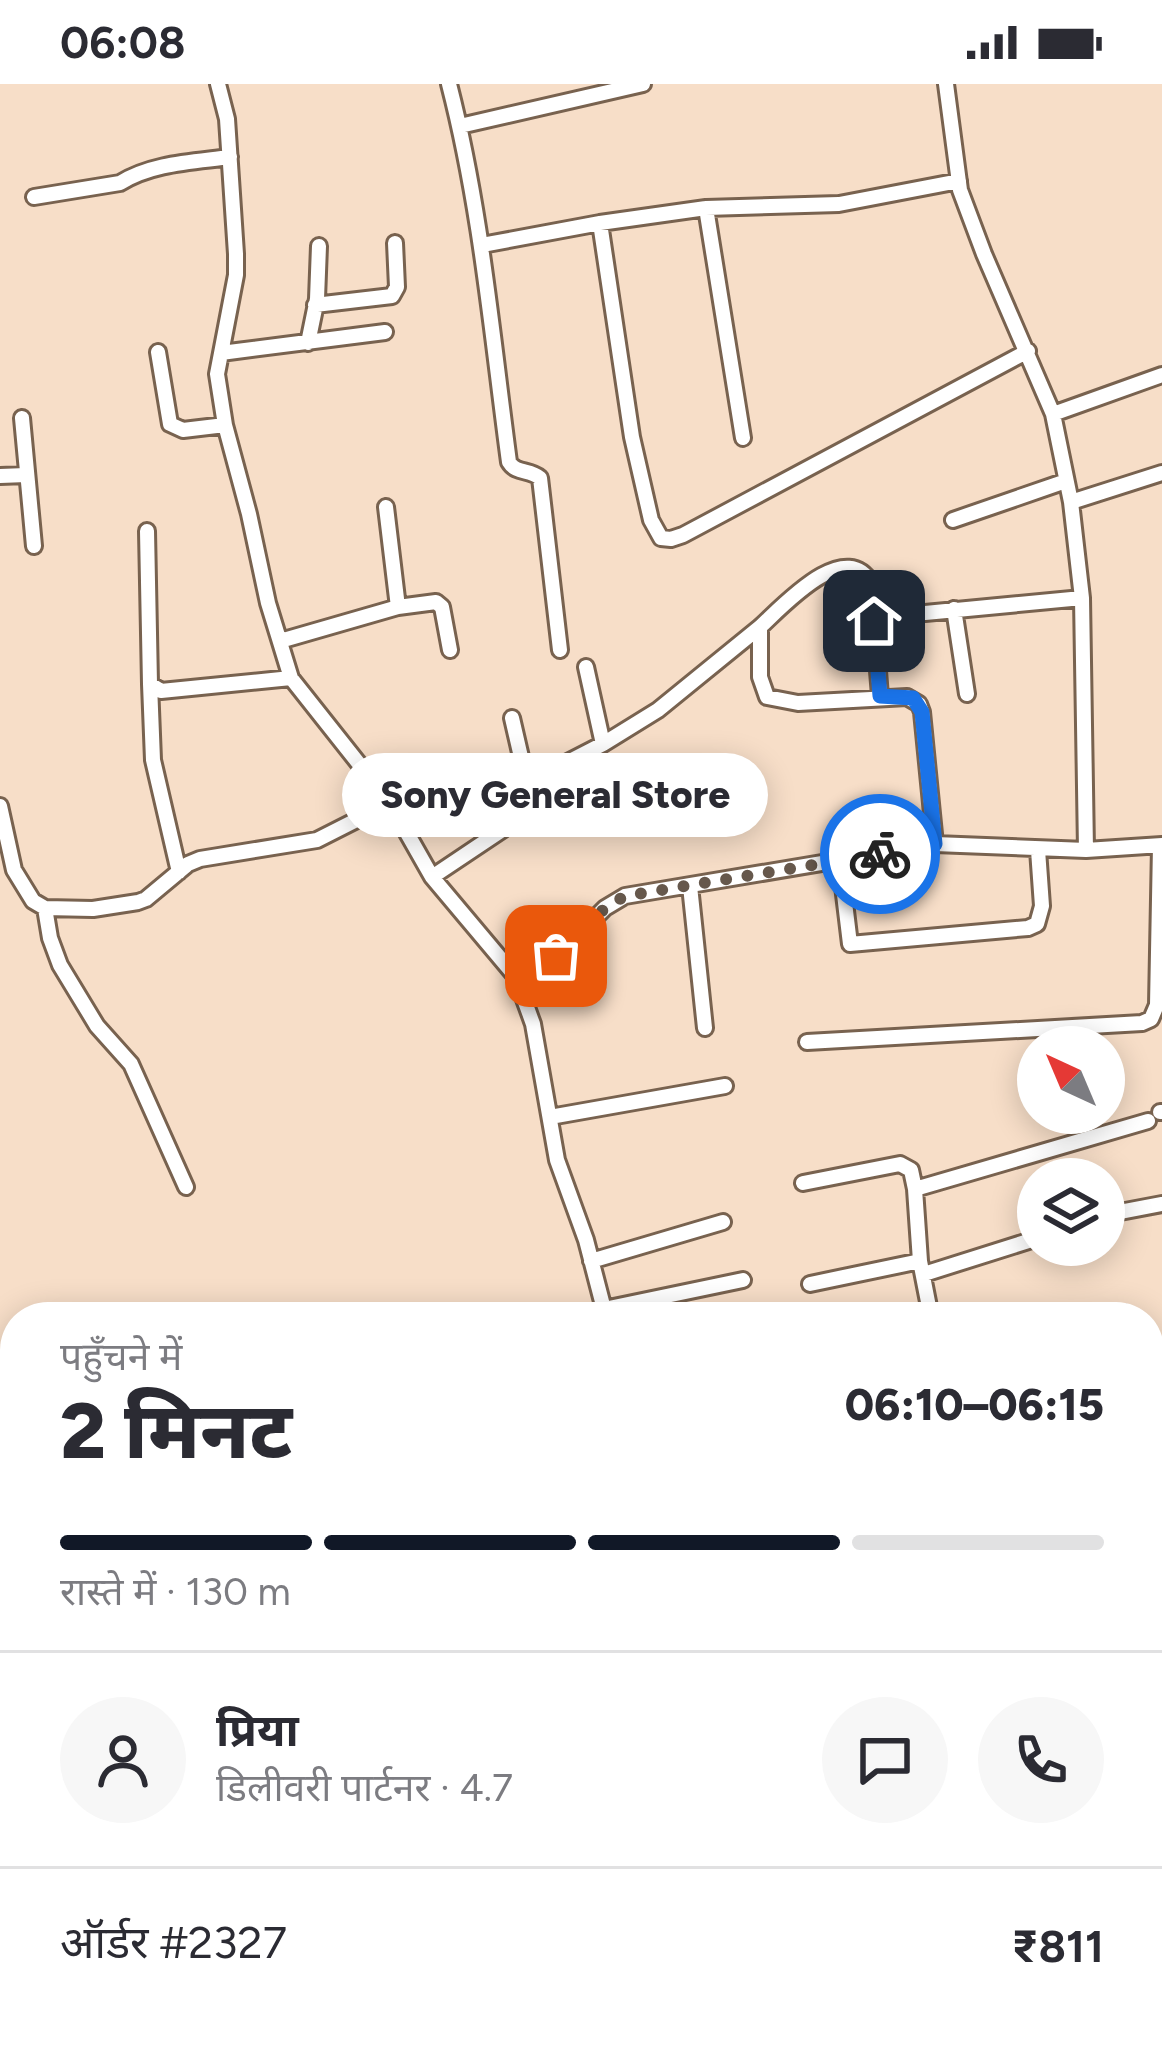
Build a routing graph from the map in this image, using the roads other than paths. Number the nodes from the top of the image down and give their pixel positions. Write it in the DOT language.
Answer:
graph roads {
  1 [pos="218,84"];
  2 [pos="449,84"];
  3 [pos="643,84"];
  4 [pos="946,84"];
  5 [pos="460,126"];
  6 [pos="230,157"];
  7 [pos="958,181"];
  8 [pos="34,197"];
  9 [pos="706,208"];
  10 [pos="600,224"];
  11 [pos="395,243"];
  12 [pos="482,245"];
  13 [pos="319,246"];
  14 [pos="315,305"];
  15 [pos="385,332"];
  16 [pos="308,343"];
  17 [pos="1028,351"];
  18 [pos="158,352"];
  19 [pos="220,353"];
  20 [pos="1162,375"];
  21 [pos="1053,414"];
  22 [pos="22,418"];
  23 [pos="225,425"];
  24 [pos="742,438"];
  25 [pos="1162,473"];
  26 [pos="26,475"];
  27 [pos="0,476"];
  28 [pos="1066,481"];
  29 [pos="1071,502"];
  30 [pos="386,507"];
  31 [pos="953,520"];
  32 [pos="147,531"];
  33 [pos="34,546"];
  34 [pos="1082,598"];
  35 [pos="398,607"];
  36 [pos="954,609"];
  37 [pos="925,614"];
  38 [pos="760,627"];
  39 [pos="280,641"];
  40 [pos="450,650"];
  41 [pos="560,650"];
  42 [pos="586,667"];
  43 [pos="291,678"];
  44 [pos="150,684"];
  45 [pos="968,694"];
  46 [pos="880,696"];
  47 [pos="512,718"];
  48 [pos="603,744"];
  49 [pos="527,783"];
  50 [pos="390,803"];
  51 [pos="0,806"];
  52 [pos="935,844"];
  53 [pos="1161,846"];
  54 [pos="1039,850"];
  55 [pos="1086,850"];
  56 [pos="840,861"];
  57 [pos="7,871"];
  58 [pos="178,872"];
  59 [pos="432,877"];
  60 [pos="690,886"];
  61 [pos="45,908"];
  62 [pos="516,976"];
  63 [pos="1160,1005"];
  64 [pos="705,1028"];
  65 [pos="806,1042"];
  66 [pos="725,1086"];
  67 [pos="1157,1115"];
  68 [pos="550,1117"];
  69 [pos="803,1183"];
  70 [pos="186,1187"];
  71 [pos="915,1189"];
  72 [pos="1162,1204"];
  73 [pos="1125,1211"];
  74 [pos="723,1222"];
  75 [pos="1017,1243"];
  76 [pos="591,1261"];
  77 [pos="922,1267"];
  78 [pos="743,1280"];
  79 [pos="810,1284"];
  80 [pos="601,1302"];
  81 [pos="650,1302"];
  82 [pos="929,1302"];
  1 -- 6 [label="street"];
  2 -- 5 [label="street"];
  3 -- 5 [label="street"];
  4 -- 7 [label="street"];
  5 -- 12 [label="street"];
  6 -- 8 [label="street"];
  6 -- 19 [label="street"];
  7 -- 9 [label="street"];
  7 -- 17 [label="street"];
  9 -- 10 [label="street"];
  9 -- 24 [label="street"];
  10 -- 12 [label="street"];
  10 -- 17 [label="street"];
  11 -- 14 [label="street"];
  12 -- 41 [label="street"];
  13 -- 14 [label="street"];
  14 -- 16 [label="street"];
  15 -- 16 [label="street"];
  16 -- 19 [label="street"];
  17 -- 21 [label="street"];
  18 -- 23 [label="street"];
  19 -- 23 [label="street"];
  20 -- 21 [label="street"];
  21 -- 28 [label="street"];
  22 -- 26 [label="street"];
  23 -- 39 [label="street"];
  25 -- 29 [label="street"];
  26 -- 27 [label="street"];
  26 -- 33 [label="street"];
  28 -- 29 [label="street"];
  28 -- 31 [label="street"];
  29 -- 34 [label="street"];
  30 -- 35 [label="street"];
  32 -- 44 [label="street"];
  34 -- 36 [label="street"];
  34 -- 55 [label="street"];
  35 -- 39 [label="street"];
  35 -- 40 [label="street"];
  36 -- 37 [label="street"];
  36 -- 45 [label="street"];
  38 -- 46 [label="street"];
  38 -- 46 [label="street"];
  38 -- 48 [label="street"];
  39 -- 43 [label="street"];
  42 -- 48 [label="street"];
  43 -- 44 [label="street"];
  43 -- 50 [label="street"];
  44 -- 58 [label="street"];
  46 -- 52 [label="street"];
  47 -- 49 [label="street"];
  48 -- 49 [label="street"];
  49 -- 59 [label="street"];
  50 -- 58 [label="street"];
  50 -- 59 [label="street"];
  51 -- 57 [label="street"];
  52 -- 54 [label="street"];
  52 -- 56 [label="street"];
  53 -- 55 [label="street"];
  53 -- 63 [label="street"];
  54 -- 55 [label="street"];
  54 -- 56 [label="street"];
  56 -- 60 [label="street"];
  57 -- 61 [label="street"];
  58 -- 61 [label="street"];
  59 -- 62 [label="street"];
  60 -- 62 [label="street"];
  60 -- 64 [label="street"];
  61 -- 70 [label="street"];
  62 -- 68 [label="street"];
  63 -- 65 [label="street"];
  66 -- 68 [label="street"];
  67 -- 71 [label="street"];
  68 -- 76 [label="street"];
  69 -- 71 [label="street"];
  71 -- 77 [label="street"];
  72 -- 73 [label="street"];
  74 -- 76 [label="street"];
  75 -- 77 [label="street"];
  76 -- 80 [label="street"];
  77 -- 79 [label="street"];
  77 -- 82 [label="street"];
  78 -- 81 [label="street"];
}
